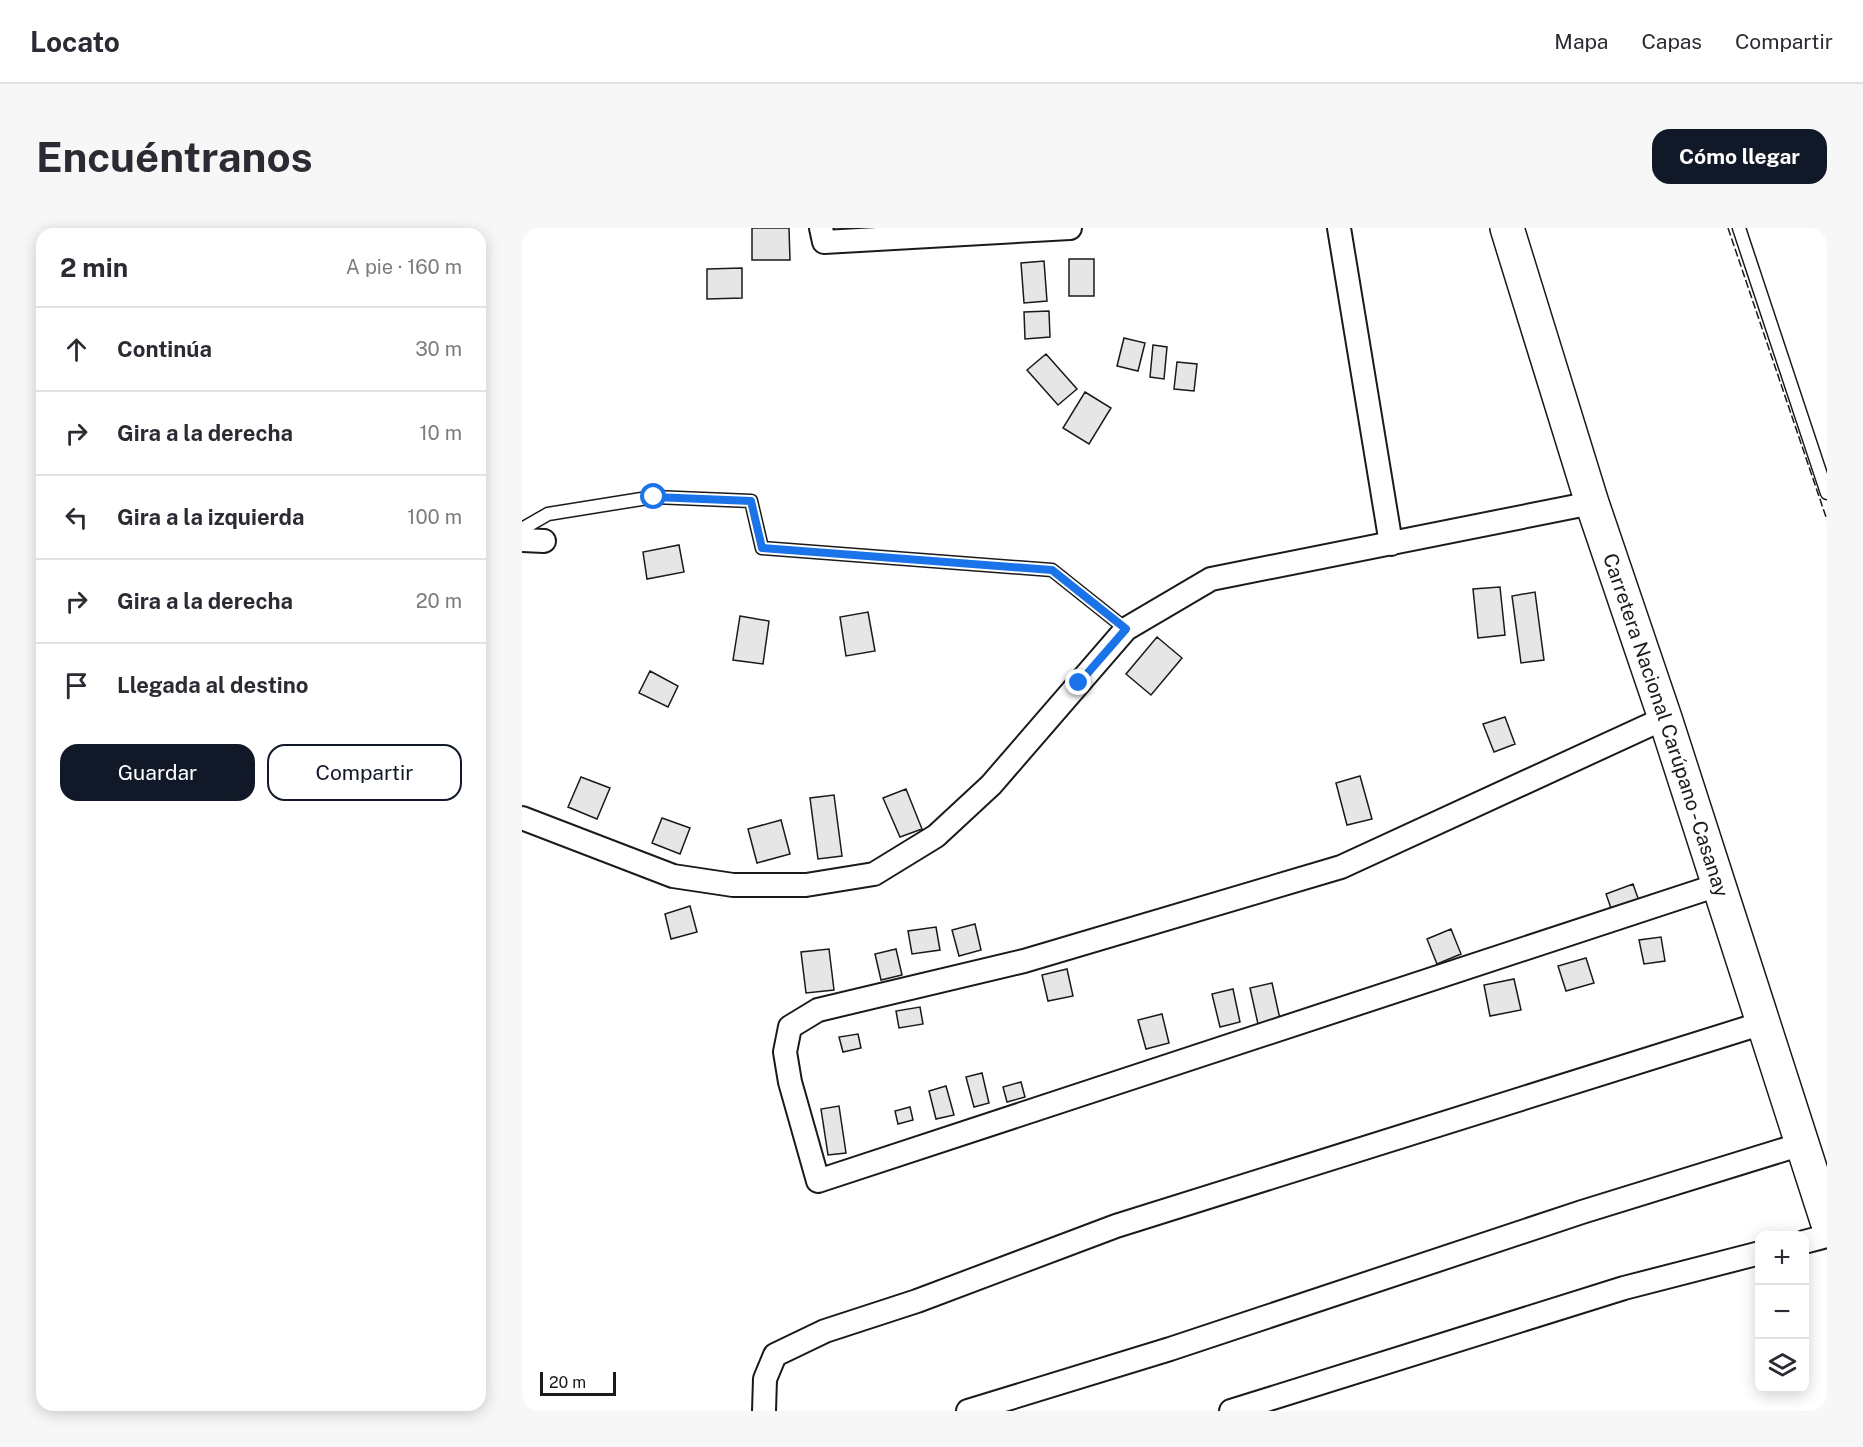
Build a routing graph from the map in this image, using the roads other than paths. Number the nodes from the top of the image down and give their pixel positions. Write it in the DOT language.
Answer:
graph roads {
  1 [pos="821,228"];
  2 [pos="1070,228"];
  3 [pos="1339,228"];
  4 [pos="1508,228"];
  5 [pos="1739,228"];
  6 [pos="1045,229"];
  7 [pos="1827,493"];
  8 [pos="1592,503"];
  9 [pos="522,529"];
  10 [pos="1391,544"];
  11 [pos="1126,629"];
  12 [pos="1665,718"];
  13 [pos="522,818"];
  14 [pos="1718,885"];
  15 [pos="1763,1023"];
  16 [pos="1802,1144"];
  17 [pos="1827,1221"];
  18 [pos="1827,1236"];
  19 [pos="1809,1241"];
  20 [pos="1755,1255"];
  21 [pos="764,1411"];
  22 [pos="968,1411"];
  23 [pos="1231,1411"];
  1 -- 6 [label="street"];
  2 -- 6 [label="street"];
  3 -- 10 [label="street"];
  4 -- 8 [label="highway, Carretera Nacional Carúpano - Casanay"];
  5 -- 7 [label="lane"];
  8 -- 10 [label="street"];
  8 -- 12 [label="highway, Carretera Nacional Carúpano - Casanay"];
  9 -- 11 [label="lane"];
  10 -- 11 [label="street"];
  11 -- 13 [label="street"];
  12 -- 14 [label="highway, Carretera Nacional Carúpano - Casanay"];
  12 -- 14 [label="street"];
  14 -- 15 [label="highway, Carretera Nacional Carúpano - Casanay"];
  15 -- 16 [label="highway, Carretera Nacional Carúpano - Casanay"];
  15 -- 21 [label="street"];
  16 -- 17 [label="highway, Carretera Nacional Carúpano - Casanay"];
  16 -- 22 [label="street"];
  18 -- 19 [label="street"];
  20 -- 23 [label="street"];
}
